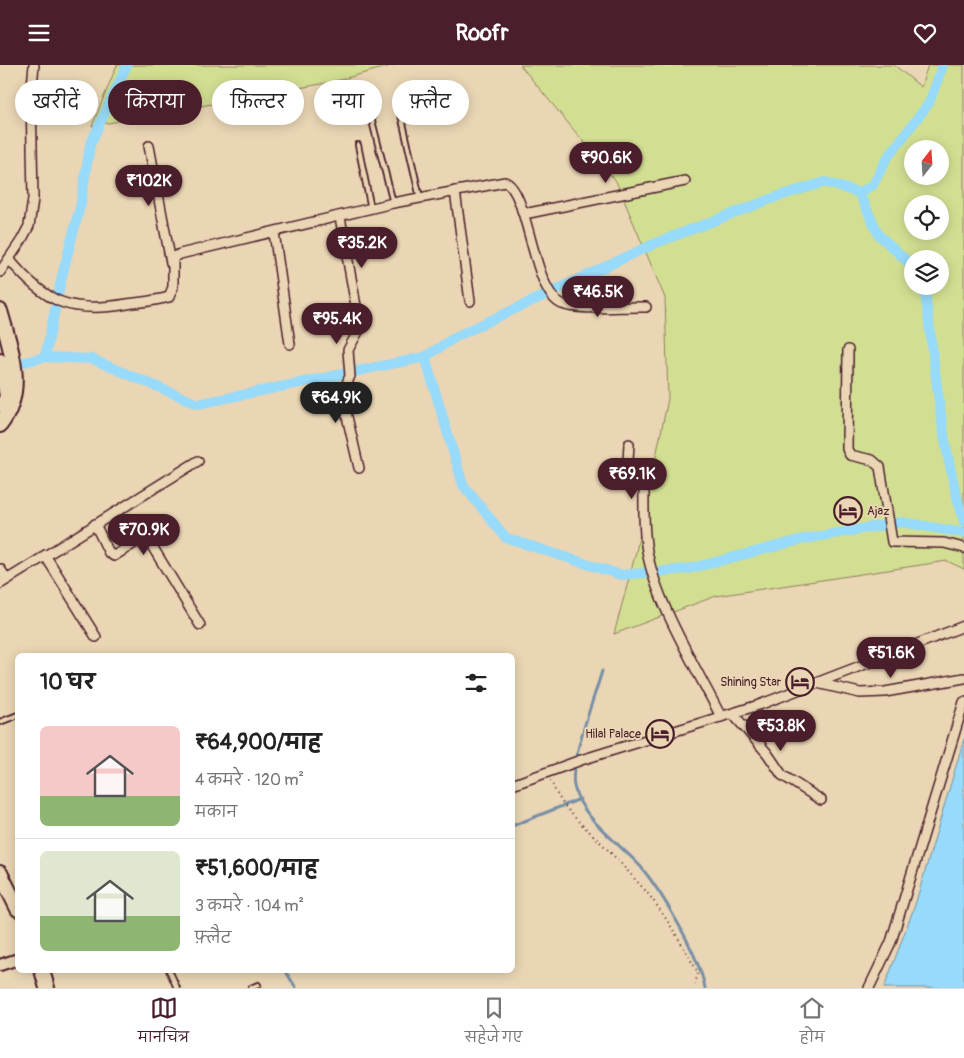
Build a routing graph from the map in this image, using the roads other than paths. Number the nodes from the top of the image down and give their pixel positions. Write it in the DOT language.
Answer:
graph roads {
  1 [pos="34,65"];
  2 [pos="373,125"];
  3 [pos="403,125"];
  4 [pos="358,145"];
  5 [pos="149,146"];
  6 [pos="685,181"];
  7 [pos="455,191"];
  8 [pos="420,197"];
  9 [pos="393,203"];
  10 [pos="371,209"];
  11 [pos="522,210"];
  12 [pos="340,217"];
  13 [pos="274,232"];
  14 [pos="9,259"];
  15 [pos="172,263"];
  16 [pos="0,272"];
  17 [pos="470,301"];
  18 [pos="646,307"];
  19 [pos="0,311"];
  20 [pos="290,344"];
  21 [pos="848,350"];
  22 [pos="0,361"];
  23 [pos="11,392"];
  24 [pos="0,412"];
  25 [pos="0,425"];
  26 [pos="629,443"];
  27 [pos="198,461"];
  28 [pos="359,468"];
  29 [pos="95,524"];
  30 [pos="964,548"];
  31 [pos="45,555"];
  32 [pos="0,569"];
  33 [pos="4,581"];
  34 [pos="200,625"];
  35 [pos="964,626"];
  36 [pos="96,637"];
  37 [pos="964,678"];
  38 [pos="817,683"];
  39 [pos="964,702"];
  40 [pos="733,714"];
  41 [pos="15,716"];
  42 [pos="721,717"];
  43 [pos="0,722"];
  44 [pos="515,784"];
  45 [pos="821,800"];
  46 [pos="0,873"];
  47 [pos="15,903"];
  48 [pos="15,960"];
  49 [pos="0,965"];
  50 [pos="170,973"];
  51 [pos="45,979"];
  52 [pos="258,985"];
  53 [pos="57,988"];
  54 [pos="177,988"];
  55 [pos="251,988"];
  56 [pos="869,988"];
  1 -- 14 [label="street"];
  2 -- 9 [label="lane"];
  3 -- 8 [label="lane"];
  4 -- 10 [label="lane"];
  5 -- 15 [label="street"];
  6 -- 11 [label="street"];
  7 -- 8 [label="street"];
  7 -- 11 [label="street"];
  7 -- 17 [label="street"];
  8 -- 9 [label="street"];
  9 -- 10 [label="street"];
  10 -- 12 [label="street"];
  11 -- 18 [label="street"];
  12 -- 13 [label="street"];
  12 -- 28 [label="street"];
  13 -- 15 [label="street"];
  13 -- 20 [label="street"];
  14 -- 15 [label="street"];
  14 -- 16 [label="street"];
  19 -- 23 [label="highway"];
  21 -- 30 [label="street"];
  22 -- 23 [label="highway"];
  23 -- 24 [label="highway"];
  23 -- 25 [label="highway"];
  26 -- 42 [label="street"];
  27 -- 29 [label="street"];
  29 -- 31 [label="street"];
  29 -- 34 [label="street"];
  31 -- 33 [label="street"];
  31 -- 36 [label="street"];
  32 -- 33 [label="street"];
  35 -- 38 [label="street"];
  37 -- 38 [label="street"];
  38 -- 40 [label="street"];
  39 -- 56 [label="street"];
  40 -- 42 [label="street"];
  40 -- 45 [label="street"];
  41 -- 43 [label="lane"];
  42 -- 44 [label="street"];
  46 -- 47 [label="highway"];
  48 -- 49 [label="street"];
  50 -- 54 [label="lane"];
  51 -- 53 [label="highway"];
  52 -- 55 [label="lane"];
}
